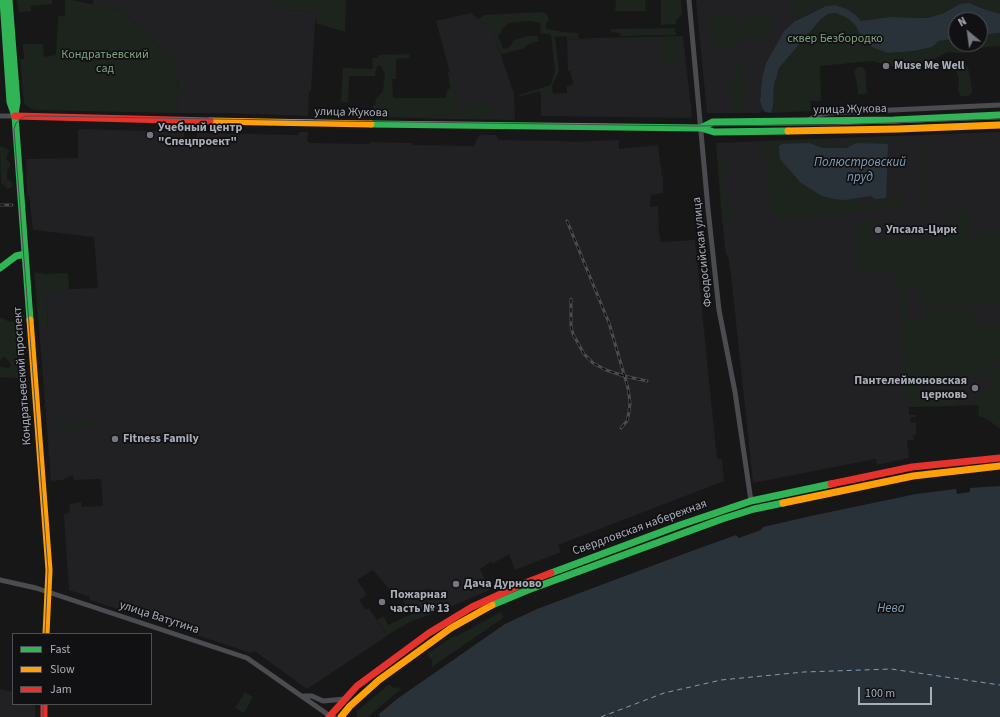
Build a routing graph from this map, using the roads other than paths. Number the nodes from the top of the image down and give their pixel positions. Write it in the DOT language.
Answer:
graph roads {
  1 [pos="2,0"];
  2 [pos="9,0"];
  3 [pos="689,0"];
  4 [pos="1000,105"];
  5 [pos="1000,115"];
  6 [pos="0,116"];
  7 [pos="15,116"];
  8 [pos="805,122"];
  9 [pos="1000,125"];
  10 [pos="701,128"];
  11 [pos="25,254"];
  12 [pos="0,268"];
  13 [pos="1000,458"];
  14 [pos="1000,466"];
  15 [pos="751,501"];
  16 [pos="0,580"];
  17 [pos="48,592"];
  18 [pos="46,633"];
  19 [pos="302,696"];
  20 [pos="344,699"];
  21 [pos="44,705"];
  22 [pos="44,717"];
  23 [pos="331,717"];
  24 [pos="341,717"];
  1 -- 7 [label="main road, Кондратьевский проспект"];
  2 -- 7 [label="main road, Кондратьевский проспект"];
  3 -- 10 [label="street, Феодосийская улица"];
  4 -- 8 [label="street"];
  5 -- 8 [label="main road, улица Жукова"];
  6 -- 7 [label="street, улица Жукова"];
  7 -- 10 [label="main road, улица Жукова"];
  7 -- 11 [label="main road, Кондратьевский проспект"];
  8 -- 10 [label="main road, улица Жукова"];
  9 -- 10 [label="main road, улица Жукова"];
  10 -- 15 [label="street, Феодосийская улица"];
  11 -- 12 [label="main road"];
  11 -- 17 [label="main road, Кондратьевский проспект"];
  13 -- 15 [label="main road, Свердловская набережная"];
  14 -- 24 [label="main road, Свердловская набережная"];
  15 -- 20 [label="main road, Свердловская набережная"];
  16 -- 17 [label="street, улица Ватутина"];
  17 -- 18 [label="main road, Кондратьевский проспект"];
  17 -- 19 [label="street, улица Ватутина"];
  19 -- 20 [label="street, улица Ватутина"];
  19 -- 23 [label="street, улица Ватутина"];
  20 -- 23 [label="main road, Свердловская набережная"];
  21 -- 22 [label="main road"];
}
